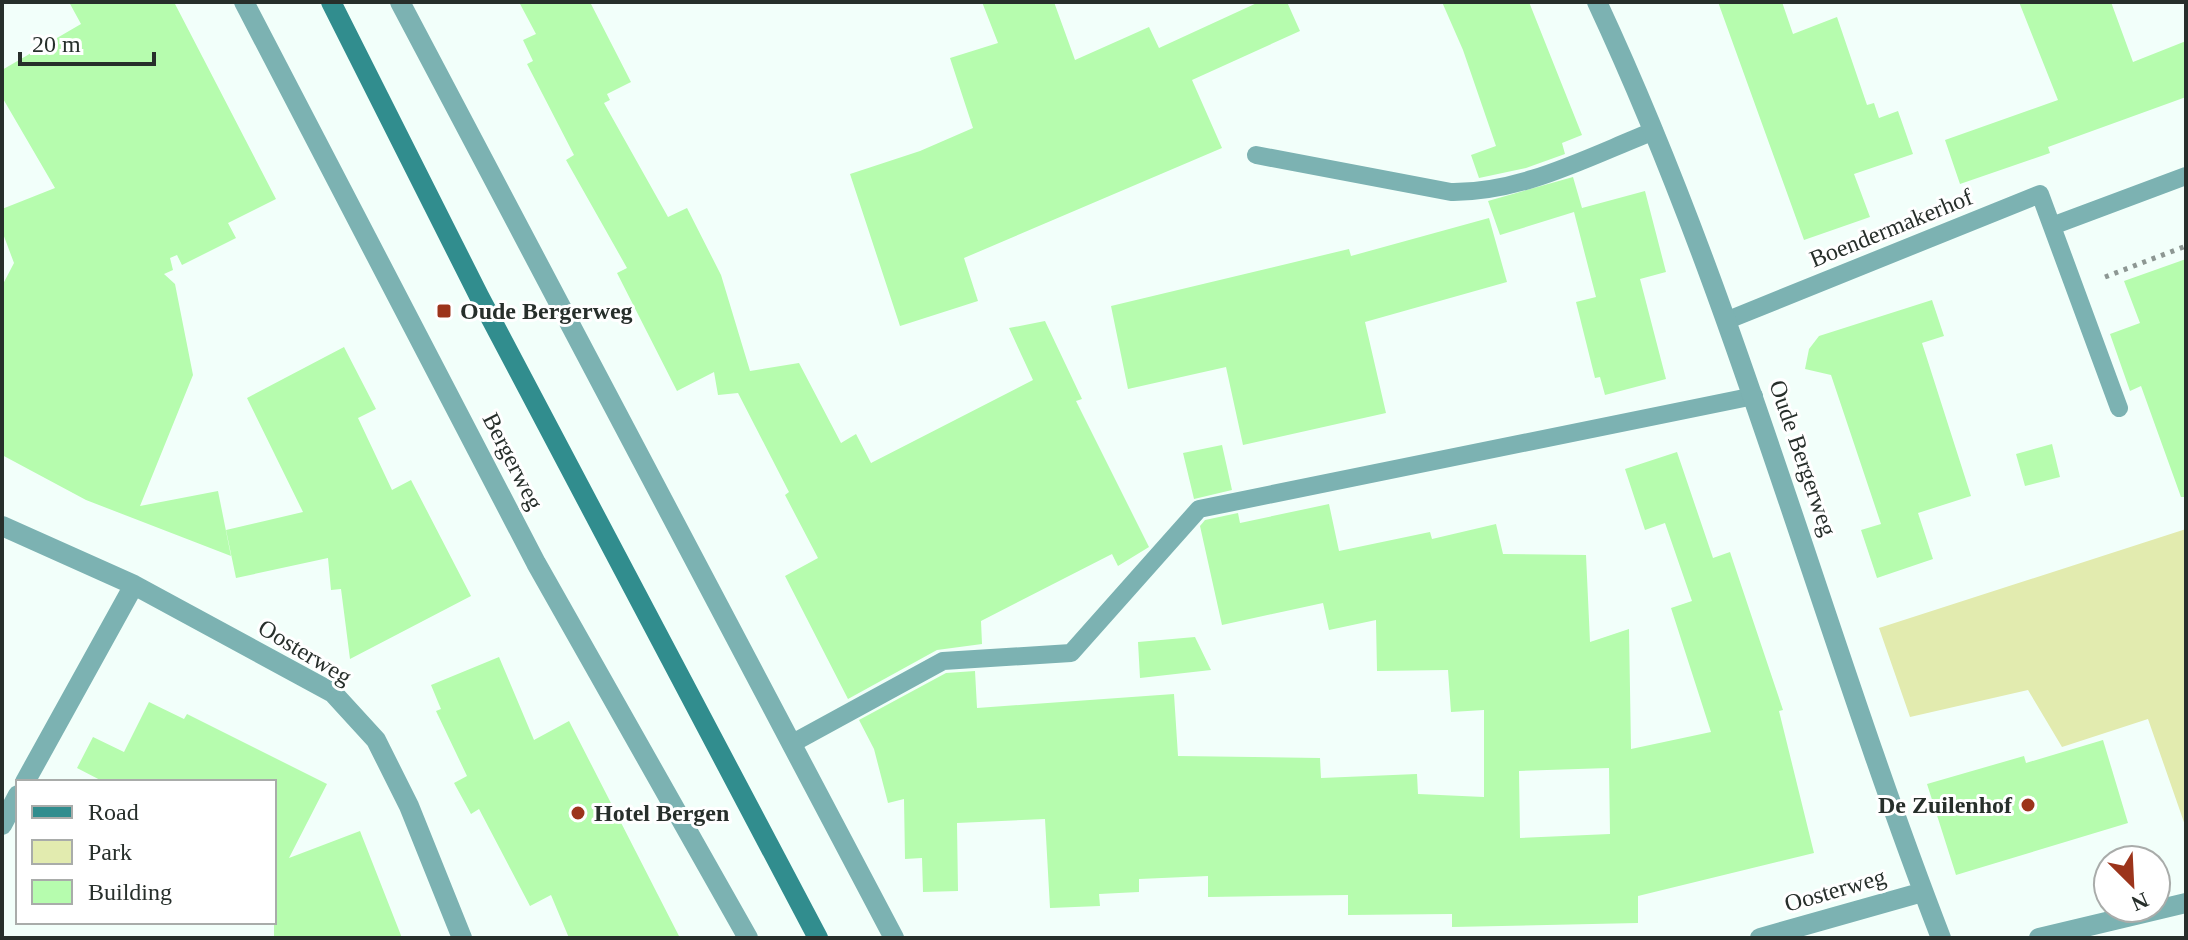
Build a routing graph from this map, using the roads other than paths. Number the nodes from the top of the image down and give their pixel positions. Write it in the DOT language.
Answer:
graph roads {
  1 [pos="244,2"];
  2 [pos="331,2"];
  3 [pos="400,2"];
  4 [pos="1597,2"];
  5 [pos="1654,131"];
  6 [pos="1256,155"];
  7 [pos="2186,176"];
  8 [pos="2052,226"];
  9 [pos="1728,320"];
  10 [pos="1754,396"];
  11 [pos="2119,408"];
  12 [pos="2,526"];
  13 [pos="134,585"];
  14 [pos="791,744"];
  15 [pos="26,780"];
  16 [pos="16,799"];
  17 [pos="2,825"];
  18 [pos="1923,892"];
  19 [pos="2186,903"];
  20 [pos="462,938"];
  21 [pos="748,938"];
  22 [pos="818,938"];
  23 [pos="894,938"];
  24 [pos="1760,938"];
  25 [pos="1941,938"];
  26 [pos="2039,938"];
  1 -- 21 [label="street, Bergerweg"];
  2 -- 22 [label="main road, Bergerweg"];
  3 -- 14 [label="street"];
  4 -- 5 [label="street, Oude Bergerweg"];
  5 -- 6 [label="lane"];
  5 -- 9 [label="street, Oude Bergerweg"];
  7 -- 8 [label="lane"];
  8 -- 9 [label="lane, Boendermakerhof"];
  8 -- 11 [label="lane, Boendermakerhof"];
  9 -- 10 [label="street, Oude Bergerweg"];
  10 -- 14 [label="lane"];
  10 -- 18 [label="street, Oude Bergerweg"];
  12 -- 13 [label="street, Oosterweg"];
  13 -- 15 [label="street"];
  13 -- 20 [label="street, Oosterweg"];
  14 -- 23 [label="street"];
  16 -- 17 [label="street"];
  18 -- 24 [label="street, Oosterweg"];
  18 -- 25 [label="street, Oude Bergerweg"];
  19 -- 26 [label="street"];
}
